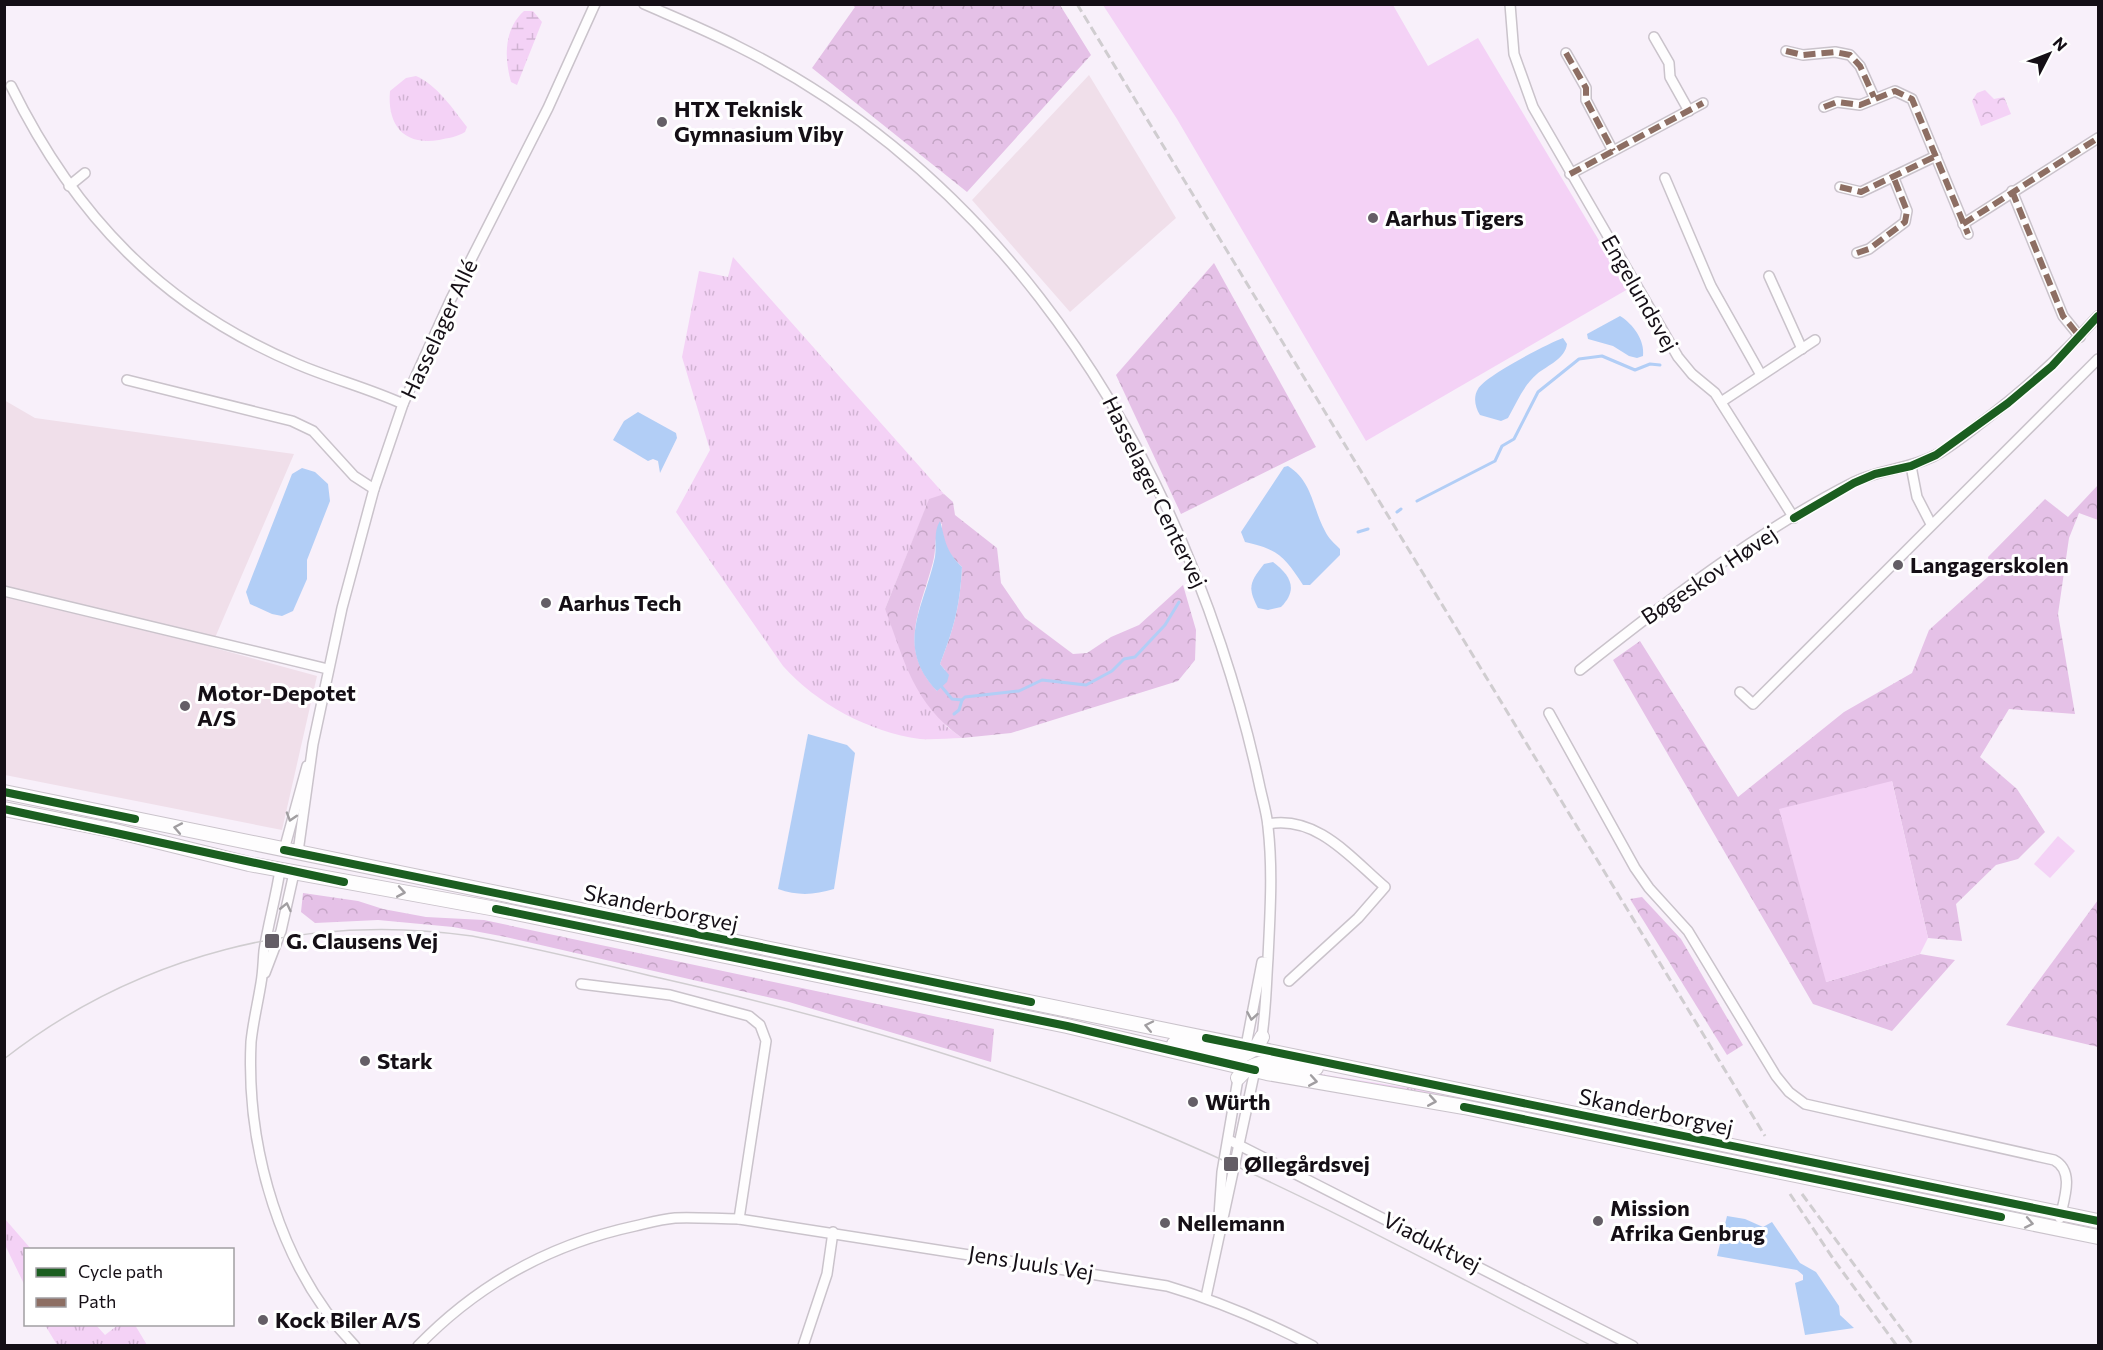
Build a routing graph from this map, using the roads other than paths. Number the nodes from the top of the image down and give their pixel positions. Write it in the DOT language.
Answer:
graph roads {
  1 [pos="595,4"];
  2 [pos="644,4"];
  3 [pos="1510,4"];
  4 [pos="1654,37"];
  5 [pos="1786,51"];
  6 [pos="1566,52"];
  7 [pos="11,86"];
  8 [pos="1875,98"];
  9 [pos="1703,103"];
  10 [pos="1824,107"];
  11 [pos="1689,111"];
  12 [pos="2098,138"];
  13 [pos="1613,151"];
  14 [pos="1936,156"];
  15 [pos="85,173"];
  16 [pos="1570,174"];
  17 [pos="1893,176"];
  18 [pos="1665,178"];
  19 [pos="69,186"];
  20 [pos="1840,187"];
  21 [pos="2012,191"];
  22 [pos="1963,224"];
  23 [pos="1968,234"];
  24 [pos="1857,253"];
  25 [pos="1769,276"];
  26 [pos="2098,316"];
  27 [pos="2080,337"];
  28 [pos="1815,340"];
  29 [pos="1802,349"];
  30 [pos="2098,359"];
  31 [pos="1761,375"];
  32 [pos="127,380"];
  33 [pos="1721,402"];
  34 [pos="403,404"];
  35 [pos="1911,466"];
  36 [pos="374,489"];
  37 [pos="1794,518"];
  38 [pos="1931,524"];
  39 [pos="4,591"];
  40 [pos="328,669"];
  41 [pos="1580,670"];
  42 [pos="1740,692"];
  43 [pos="1549,713"];
  44 [pos="313,744"];
  45 [pos="4,792"];
  46 [pos="4,809"];
  47 [pos="1268,824"];
  48 [pos="284,850"];
  49 [pos="298,852"];
  50 [pos="287,871"];
  51 [pos="1268,945"];
  52 [pos="1289,981"];
  53 [pos="581,984"];
  54 [pos="1250,1058"];
  55 [pos="1229,1140"];
  56 [pos="1240,1145"];
  57 [pos="2061,1214"];
  58 [pos="739,1219"];
  59 [pos="2098,1221"];
  60 [pos="2058,1229"];
  61 [pos="833,1232"];
  62 [pos="1218,1234"];
  63 [pos="2098,1237"];
  64 [pos="1206,1297"];
  65 [pos="355,1346"];
  66 [pos="418,1346"];
  67 [pos="803,1346"];
  68 [pos="1313,1346"];
  69 [pos="1634,1346"];
  1 -- 34 [label="street, Hasselager Allé"];
  2 -- 47 [label="street, Hasselager Centervej"];
  3 -- 16 [label="street, Engelundsvej"];
  4 -- 11 [label="street"];
  5 -- 8 [label="street"];
  6 -- 13 [label="street"];
  7 -- 19 [label="street"];
  8 -- 10 [label="street"];
  8 -- 14 [label="street"];
  9 -- 11 [label="street"];
  11 -- 13 [label="street"];
  12 -- 21 [label="street"];
  13 -- 16 [label="street"];
  14 -- 17 [label="street"];
  14 -- 22 [label="street"];
  15 -- 19 [label="street"];
  16 -- 33 [label="street, Engelundsvej"];
  17 -- 20 [label="street"];
  17 -- 24 [label="street"];
  18 -- 31 [label="street"];
  19 -- 34 [label="street"];
  21 -- 22 [label="street"];
  21 -- 27 [label="street"];
  22 -- 23 [label="street"];
  25 -- 29 [label="street"];
  26 -- 27 [label="street, Bøgeskov Høvej"];
  27 -- 35 [label="street, Bøgeskov Høvej"];
  28 -- 29 [label="street"];
  29 -- 31 [label="street"];
  30 -- 38 [label="street"];
  31 -- 33 [label="street"];
  32 -- 36 [label="street"];
  33 -- 37 [label="street, Engelundsvej"];
  34 -- 36 [label="street, Hasselager Allé"];
  35 -- 37 [label="street, Bøgeskov Høvej"];
  35 -- 38 [label="street"];
  36 -- 40 [label="street, Hasselager Allé"];
  37 -- 41 [label="street, Bøgeskov Høvej"];
  38 -- 42 [label="street"];
  39 -- 40 [label="street"];
  40 -- 44 [label="street, Hasselager Allé"];
  43 -- 57 [label="street"];
  44 -- 48 [label="street, Hasselager Allé, one-way"];
  44 -- 49 [label="street, Hasselager Allé"];
  48 -- 45 [label="main road, Skanderborgvej, one-way"];
  46 -- 50 [label="main road, Skanderborgvej"];
  47 -- 51 [label="street, Hasselager Centervej"];
  47 -- 52 [label="street"];
  48 -- 49 [label="main road, Skanderborgvej"];
  48 -- 50 [label="main road, Hasselager Allé"];
  49 -- 50 [label="main road, Hasselager Allé"];
  54 -- 49 [label="main road, Skanderborgvej, one-way"];
  50 -- 54 [label="main road, Skanderborgvej, one-way"];
  50 -- 65 [label="street"];
  51 -- 54 [label="street, Hasselager Centervej"];
  51 -- 54 [label="street, Hasselager Centervej, one-way"];
  53 -- 58 [label="street"];
  54 -- 55 [label="street"];
  54 -- 56 [label="street"];
  54 -- 57 [label="main road, Skanderborgvej"];
  54 -- 60 [label="main road, Skanderborgvej, one-way"];
  55 -- 56 [label="street, Viaduktvej"];
  55 -- 62 [label="street"];
  56 -- 62 [label="street"];
  56 -- 69 [label="street, Viaduktvej"];
  57 -- 59 [label="main road, Skanderborgvej"];
  57 -- 60 [label="street"];
  58 -- 61 [label="street, Jens Juuls Vej"];
  58 -- 66 [label="street, Jens Juuls Vej"];
  60 -- 63 [label="main road, Skanderborgvej"];
  61 -- 64 [label="street, Jens Juuls Vej"];
  61 -- 67 [label="street"];
  62 -- 64 [label="street"];
  64 -- 68 [label="street, Jens Juuls Vej"];
}
